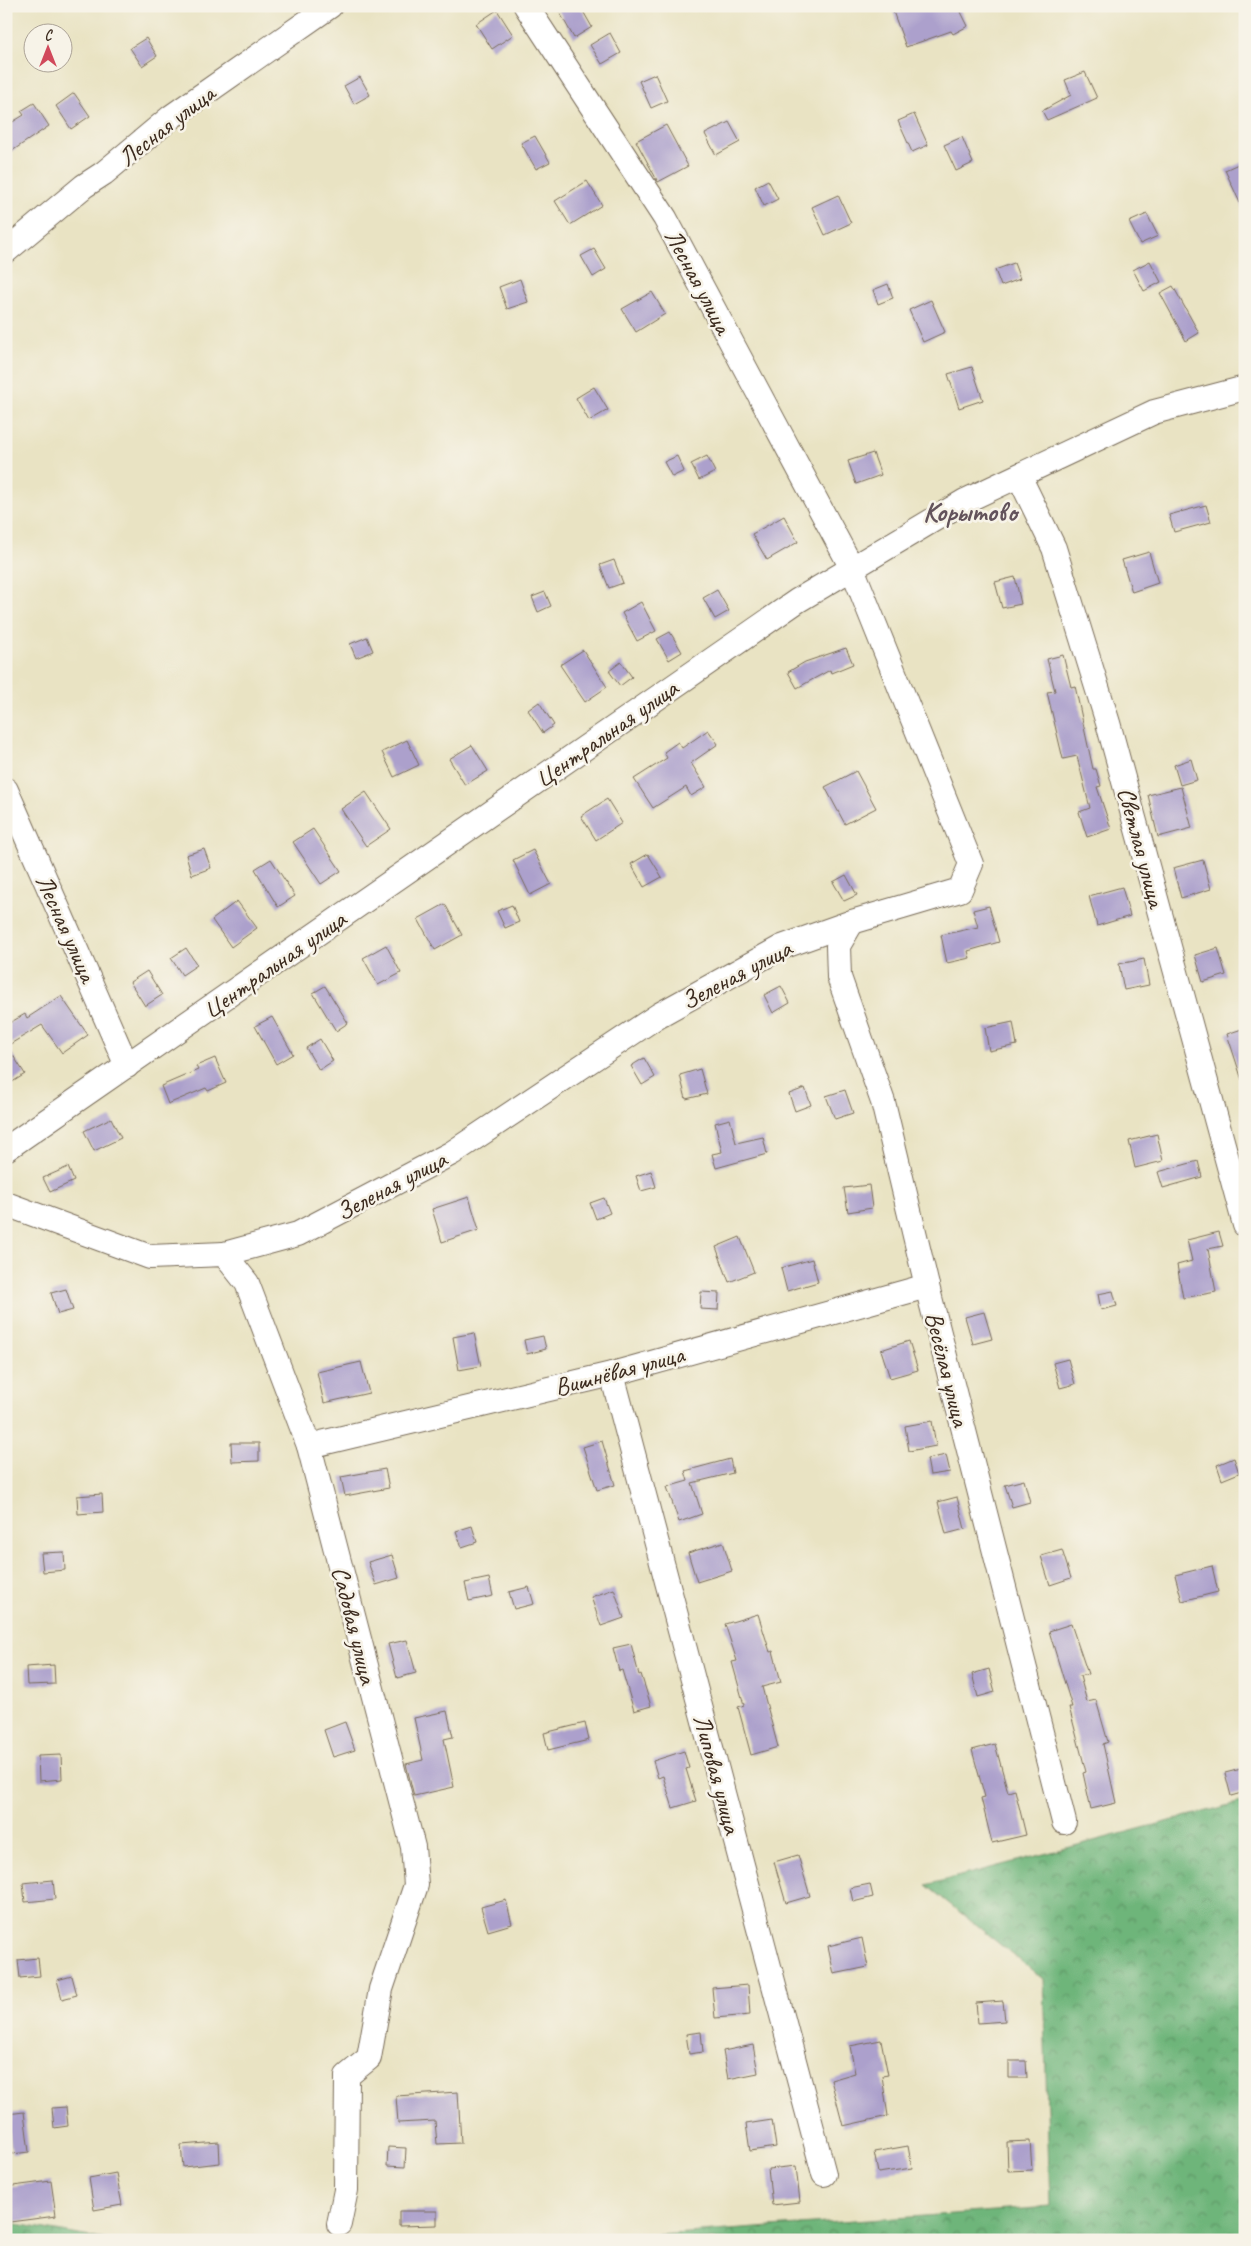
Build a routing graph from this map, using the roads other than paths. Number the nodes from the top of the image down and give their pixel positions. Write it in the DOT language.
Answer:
graph roads {
  1 [pos="330,6"];
  2 [pos="526,6"];
  3 [pos="6,251"];
  4 [pos="1245,388"];
  5 [pos="1018,476"];
  6 [pos="852,568"];
  7 [pos="6,790"];
  8 [pos="852,922"];
  9 [pos="127,1066"];
  10 [pos="6,1149"];
  11 [pos="6,1204"];
  12 [pos="1245,1225"];
  13 [pos="224,1254"];
  14 [pos="927,1286"];
  15 [pos="612,1374"];
  16 [pos="309,1446"];
  17 [pos="1064,1822"];
  18 [pos="824,2174"];
  19 [pos="339,2224"];
  1 -- 3 [label="street, Лесная улица"];
  2 -- 6 [label="street, Лесная улица"];
  4 -- 5 [label="street, Центральная улица"];
  5 -- 6 [label="street, Центральная улица"];
  5 -- 12 [label="street, Светлая улица"];
  6 -- 8 [label="street, Зеленая улица"];
  6 -- 9 [label="street, Центральная улица"];
  7 -- 9 [label="street, Лесная улица"];
  8 -- 13 [label="street, Зеленая улица"];
  8 -- 14 [label="street, Весёлая улица"];
  9 -- 10 [label="street, Центральная улица"];
  11 -- 13 [label="street"];
  13 -- 16 [label="street, Садовая улица"];
  14 -- 15 [label="street, Вишнёвая улица"];
  14 -- 17 [label="street, Весёлая улица"];
  15 -- 16 [label="street, Вишнёвая улица"];
  15 -- 18 [label="street, Липовая улица"];
  16 -- 19 [label="street, Садовая улица"];
}
